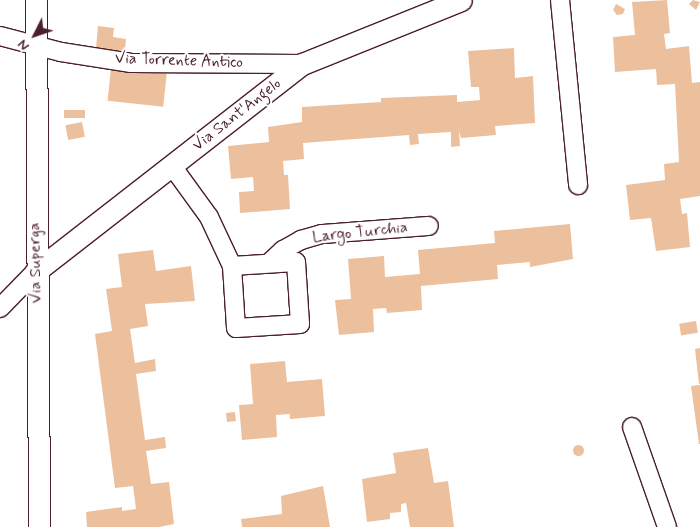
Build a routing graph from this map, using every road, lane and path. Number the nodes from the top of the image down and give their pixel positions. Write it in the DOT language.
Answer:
graph roads {
  1 [pos="36,0"];
  2 [pos="461,0"];
  3 [pos="560,0"];
  4 [pos="0,36"];
  5 [pos="34,43"];
  6 [pos="302,64"];
  7 [pos="172,166"];
  8 [pos="578,185"];
  9 [pos="429,226"];
  10 [pos="269,263"];
  11 [pos="232,266"];
  12 [pos="36,271"];
  13 [pos="0,308"];
  14 [pos="632,427"];
  15 [pos="39,527"];
  16 [pos="667,527"];
  1 -- 5 [label="street, Via Superga"];
  2 -- 6 [label="street, Via Sant'Angelo"];
  3 -- 8 [label="street"];
  4 -- 5 [label="street, Via Torrente Antico"];
  5 -- 6 [label="street, Via Torrente Antico"];
  5 -- 12 [label="street, Via Superga"];
  6 -- 7 [label="street, Via Sant'Angelo"];
  7 -- 11 [label="street, Largo Turchia"];
  7 -- 12 [label="street, Via Sant'Angelo"];
  9 -- 10 [label="street, Largo Turchia"];
  10 -- 11 [label="street, Largo Turchia"];
  10 -- 11 [label="street, Largo Turchia"];
  12 -- 13 [label="street"];
  12 -- 15 [label="street, Via Superga"];
  14 -- 16 [label="street"];
}
